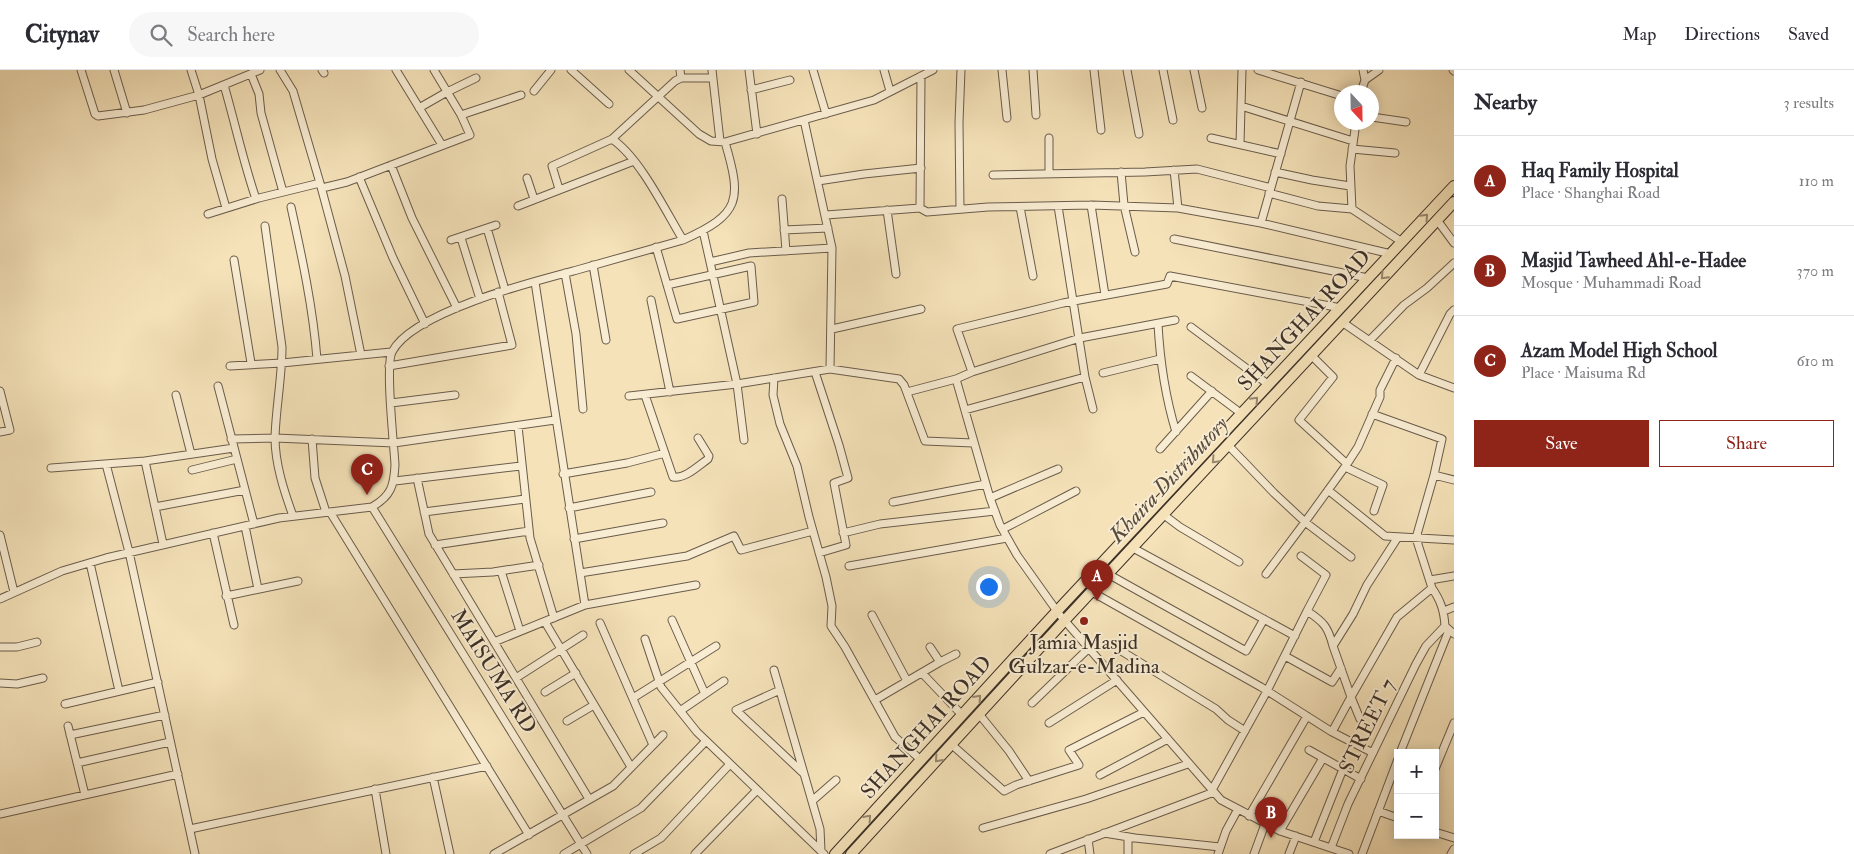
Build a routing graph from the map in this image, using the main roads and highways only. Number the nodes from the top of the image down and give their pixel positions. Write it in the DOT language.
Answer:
graph roads {
  1 [pos="1454,186"];
  2 [pos="1454,202"];
  3 [pos="1061,616"];
  4 [pos="854,853"];
  5 [pos="835,854"];
  3 -- 1 [label="main road, SHANGHAI ROAD, one-way"];
  2 -- 3 [label="main road, SHANGHAI ROAD, one-way"];
  3 -- 4 [label="main road, SHANGHAI ROAD, one-way"];
  5 -- 3 [label="main road, SHANGHAI ROAD, one-way"];
}
